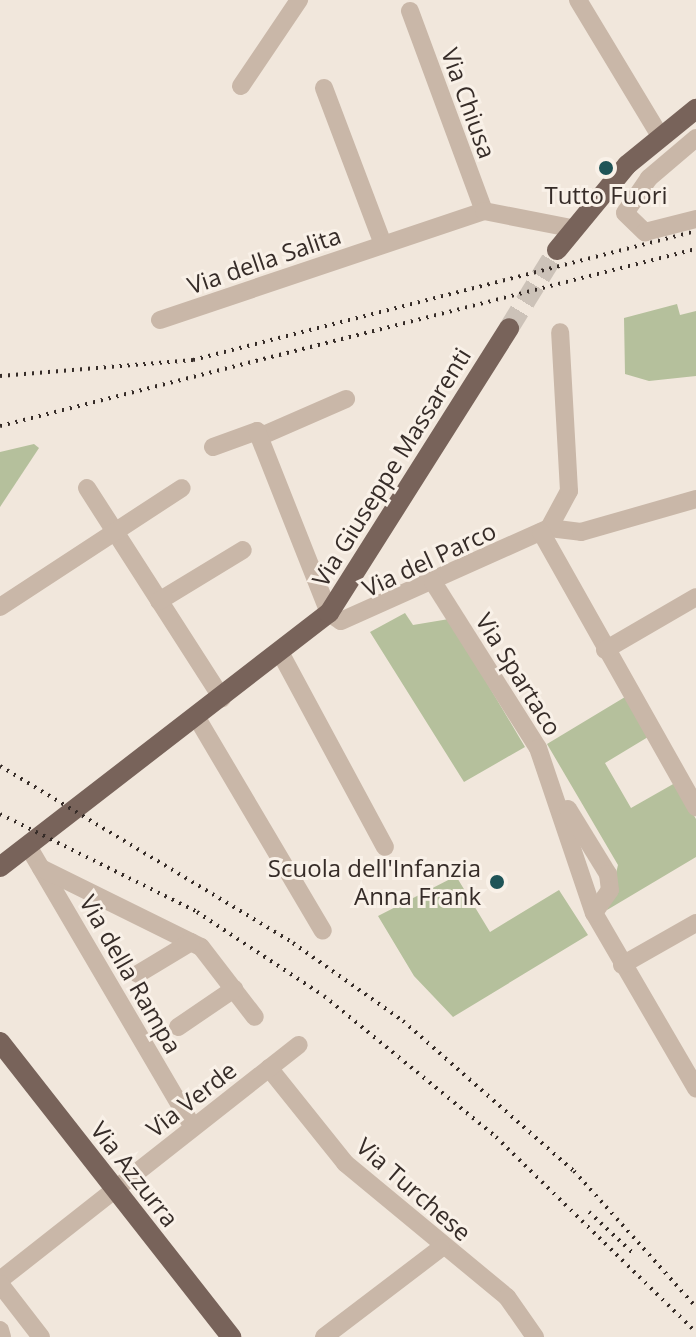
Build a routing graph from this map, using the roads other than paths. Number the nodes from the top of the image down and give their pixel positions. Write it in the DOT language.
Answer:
graph roads {
  1 [pos="299,0"];
  2 [pos="578,0"];
  3 [pos="410,11"];
  4 [pos="241,86"];
  5 [pos="324,88"];
  6 [pos="696,109"];
  7 [pos="660,136"];
  8 [pos="696,138"];
  9 [pos="484,211"];
  10 [pos="696,219"];
  11 [pos="571,228"];
  12 [pos="383,244"];
  13 [pos="557,250"];
  14 [pos="160,320"];
  15 [pos="509,328"];
  16 [pos="560,332"];
  17 [pos="346,399"];
  18 [pos="259,437"];
  19 [pos="213,447"];
  20 [pos="87,488"];
  21 [pos="182,488"];
  22 [pos="696,499"];
  23 [pos="545,530"];
  24 [pos="115,531"];
  25 [pos="243,550"];
  26 [pos="433,582"];
  27 [pos="696,597"];
  28 [pos="159,601"];
  29 [pos="0,607"];
  30 [pos="329,613"];
  31 [pos="605,650"];
  32 [pos="281,654"];
  33 [pos="222,698"];
  34 [pos="197,718"];
  35 [pos="558,795"];
  36 [pos="696,807"];
  37 [pos="28,846"];
  38 [pos="385,847"];
  39 [pos="0,867"];
  40 [pos="41,868"];
  41 [pos="594,913"];
  42 [pos="696,923"];
  43 [pos="323,931"];
  44 [pos="191,942"];
  45 [pos="622,965"];
  46 [pos="138,974"];
  47 [pos="234,989"];
  48 [pos="255,1017"];
  49 [pos="178,1027"];
  50 [pos="0,1042"];
  51 [pos="299,1045"];
  52 [pos="269,1068"];
  53 [pos="696,1088"];
  54 [pos="193,1127"];
  55 [pos="115,1190"];
  56 [pos="441,1248"];
  57 [pos="0,1282"];
  58 [pos="0,1330"];
  59 [pos="2,1337"];
  60 [pos="41,1337"];
  61 [pos="231,1337"];
  62 [pos="324,1337"];
  63 [pos="535,1337"];
  1 -- 4 [label="street"];
  2 -- 7 [label="street"];
  3 -- 9 [label="street, Via Chiusa"];
  5 -- 12 [label="street"];
  6 -- 7 [label="main road"];
  7 -- 11 [label="main road"];
  8 -- 10 [label="street"];
  9 -- 11 [label="street, Via della Salita"];
  9 -- 12 [label="street, Via della Salita"];
  11 -- 13 [label="main road"];
  12 -- 14 [label="street, Via della Salita"];
  15 -- 30 [label="main road, Via Giuseppe Massarenti"];
  16 -- 23 [label="street"];
  17 -- 18 [label="street"];
  18 -- 19 [label="street"];
  18 -- 30 [label="street"];
  20 -- 24 [label="street"];
  21 -- 24 [label="street"];
  22 -- 23 [label="street, Via del Parco"];
  23 -- 26 [label="street, Via del Parco"];
  23 -- 31 [label="street"];
  24 -- 28 [label="street"];
  24 -- 29 [label="street"];
  25 -- 28 [label="street"];
  26 -- 30 [label="street, Via del Parco"];
  26 -- 35 [label="street, Via Spartaco"];
  27 -- 31 [label="street"];
  28 -- 33 [label="street"];
  30 -- 32 [label="main road, Via Giuseppe Massarenti"];
  31 -- 36 [label="street"];
  32 -- 33 [label="main road, Via Giuseppe Massarenti"];
  32 -- 38 [label="street"];
  33 -- 34 [label="main road, Via Giuseppe Massarenti"];
  34 -- 37 [label="main road, Via Giuseppe Massarenti"];
  34 -- 43 [label="street"];
  35 -- 41 [label="street, Via Spartaco"];
  35 -- 41 [label="street, Via Spartaco"];
  37 -- 39 [label="main road, Via Giuseppe Massarenti"];
  37 -- 40 [label="street, Via della Rampa"];
  40 -- 44 [label="street"];
  40 -- 54 [label="street, Via della Rampa"];
  41 -- 45 [label="street, Via Spartaco"];
  42 -- 45 [label="street"];
  44 -- 46 [label="street"];
  44 -- 47 [label="street"];
  45 -- 53 [label="street, Via Spartaco"];
  47 -- 48 [label="street"];
  47 -- 49 [label="street"];
  50 -- 55 [label="main road, Via Azzurra"];
  51 -- 52 [label="street, Via Verde"];
  52 -- 54 [label="street, Via Verde"];
  52 -- 56 [label="street, Via Turchese"];
  54 -- 55 [label="street, Via Verde"];
  55 -- 57 [label="street, Via Verde"];
  55 -- 61 [label="main road, Via Azzurra"];
  56 -- 62 [label="street"];
  56 -- 63 [label="street, Via Turchese"];
  57 -- 60 [label="street"];
  58 -- 59 [label="street"];
}
